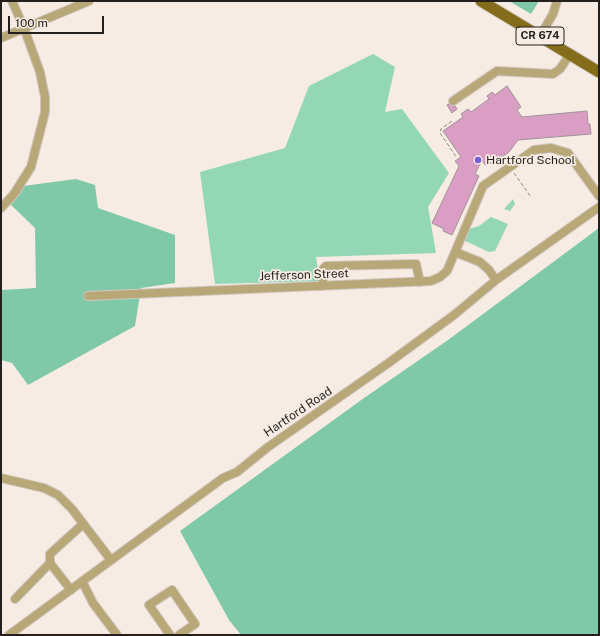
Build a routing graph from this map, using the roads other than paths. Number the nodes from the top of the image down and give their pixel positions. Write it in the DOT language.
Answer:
graph roads {
  1 [pos="12,1"];
  2 [pos="89,1"];
  3 [pos="481,1"];
  4 [pos="557,1"];
  5 [pos="24,28"];
  6 [pos="540,36"];
  7 [pos="1,38"];
  8 [pos="570,54"];
  9 [pos="599,72"];
  10 [pos="453,100"];
  11 [pos="599,196"];
  12 [pos="599,207"];
  13 [pos="1,208"];
  14 [pos="455,252"];
  15 [pos="496,280"];
  16 [pos="420,282"];
  17 [pos="323,286"];
  18 [pos="88,296"];
  19 [pos="1,478"];
  20 [pos="83,524"];
  21 [pos="111,560"];
  22 [pos="50,563"];
  23 [pos="82,581"];
  24 [pos="71,590"];
  25 [pos="15,599"];
  26 [pos="114,634"];
  27 [pos="9,635"];
  28 [pos="170,635"];
  29 [pos="179,635"];
  1 -- 5 [label="street"];
  2 -- 5 [label="street"];
  3 -- 6 [label="main road, CR 674"];
  4 -- 6 [label="street"];
  5 -- 7 [label="street"];
  5 -- 13 [label="street"];
  6 -- 8 [label="main road, CR 674"];
  8 -- 9 [label="main road, CR 674"];
  8 -- 10 [label="street"];
  11 -- 14 [label="street, Jefferson Street"];
  12 -- 15 [label="street, Hartford Road"];
  14 -- 15 [label="street"];
  14 -- 16 [label="street, Jefferson Street"];
  15 -- 21 [label="street, Hartford Road"];
  16 -- 17 [label="street, Jefferson Street"];
  16 -- 17 [label="street"];
  17 -- 18 [label="street, Jefferson Street"];
  19 -- 20 [label="street"];
  20 -- 21 [label="street"];
  20 -- 22 [label="street"];
  21 -- 23 [label="street, Hartford Road"];
  22 -- 24 [label="street"];
  22 -- 25 [label="street"];
  23 -- 24 [label="street, Hartford Road"];
  23 -- 26 [label="street"];
  24 -- 27 [label="street, Hartford Road"];
  28 -- 29 [label="street"];
}
